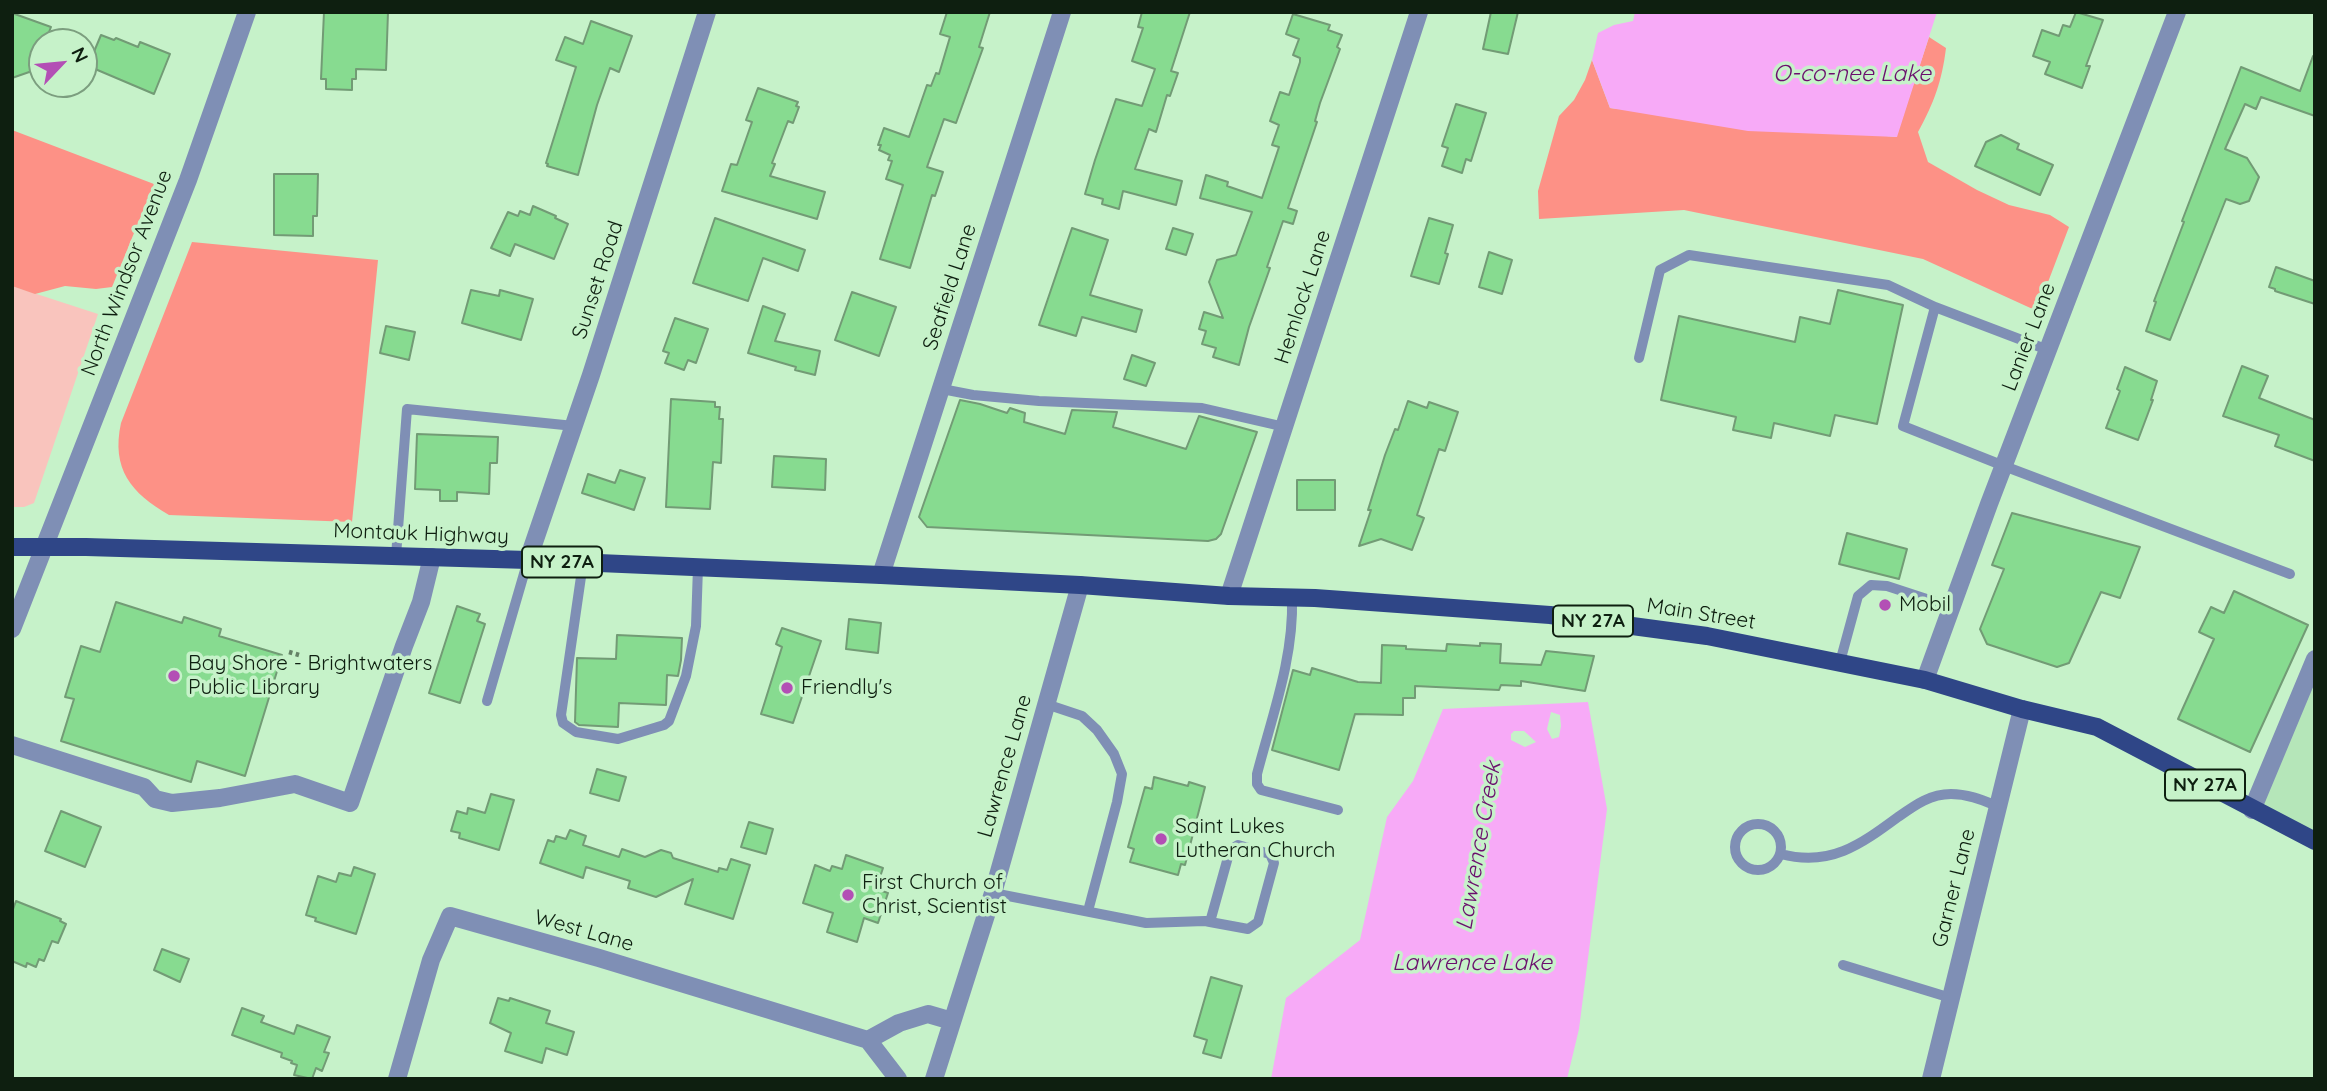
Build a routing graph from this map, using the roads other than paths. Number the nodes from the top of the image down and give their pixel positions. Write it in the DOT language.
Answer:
graph roads {
  1 [pos="247,12"];
  2 [pos="707,12"];
  3 [pos="1062,12"];
  4 [pos="1419,12"];
  5 [pos="2178,12"];
  6 [pos="1936,307"];
  7 [pos="2048,350"];
  8 [pos="1639,358"];
  9 [pos="942,389"];
  10 [pos="574,426"];
  11 [pos="1285,427"];
  12 [pos="2004,466"];
  13 [pos="12,547"];
  14 [pos="44,547"];
  15 [pos="396,556"];
  16 [pos="432,557"];
  17 [pos="528,560"];
  18 [pos="583,563"];
  19 [pos="698,567"];
  20 [pos="2290,574"];
  21 [pos="881,575"];
  22 [pos="1080,585"];
  23 [pos="1229,596"];
  24 [pos="1292,598"];
  25 [pos="1951,607"];
  26 [pos="12,629"];
  27 [pos="2315,659"];
  28 [pos="1840,662"];
  29 [pos="1925,680"];
  30 [pos="487,701"];
  31 [pos="1046,704"];
  32 [pos="2022,709"];
  33 [pos="12,745"];
  34 [pos="1997,807"];
  35 [pos="1338,810"];
  36 [pos="2252,810"];
  37 [pos="2315,841"];
  38 [pos="1781,854"];
  39 [pos="993,893"];
  40 [pos="1088,911"];
  41 [pos="1210,922"];
  42 [pos="1843,965"];
  43 [pos="1951,998"];
  44 [pos="952,1021"];
  45 [pos="868,1040"];
  46 [pos="397,1079"];
  47 [pos="898,1079"];
  48 [pos="934,1079"];
  49 [pos="1931,1079"];
  1 -- 14 [label="street, North Windsor Avenue"];
  2 -- 10 [label="street, Sunset Road"];
  3 -- 9 [label="street, Seafield Lane"];
  4 -- 11 [label="street, Hemlock Lane"];
  5 -- 7 [label="street, Lanier Lane"];
  6 -- 7 [label="lane"];
  6 -- 8 [label="lane"];
  6 -- 12 [label="lane"];
  7 -- 12 [label="street, Lanier Lane"];
  9 -- 11 [label="lane"];
  9 -- 21 [label="street, Seafield Lane"];
  10 -- 15 [label="lane"];
  10 -- 17 [label="street, Sunset Road"];
  11 -- 23 [label="street, Hemlock Lane"];
  12 -- 20 [label="lane"];
  12 -- 25 [label="street, Lanier Lane"];
  13 -- 14 [label="main road, Montauk Highway / NY 27A"];
  14 -- 15 [label="main road, Montauk Highway / NY 27A"];
  14 -- 26 [label="street, North Windsor Avenue"];
  15 -- 16 [label="main road, Montauk Highway / NY 27A"];
  16 -- 17 [label="main road, Montauk Highway / NY 27A"];
  16 -- 33 [label="street"];
  17 -- 18 [label="main road, Montauk Highway / NY 27A"];
  17 -- 30 [label="lane"];
  18 -- 19 [label="main road, Montauk Highway / NY 27A"];
  18 -- 19 [label="lane"];
  19 -- 21 [label="main road, Montauk Highway / NY 27A"];
  21 -- 22 [label="main road, Montauk Highway / NY 27A"];
  22 -- 23 [label="main road, Main Street / NY 27A"];
  22 -- 31 [label="street, Lawrence Lane"];
  23 -- 24 [label="main road, Main Street / NY 27A"];
  24 -- 28 [label="main road, Main Street / NY 27A"];
  24 -- 35 [label="lane"];
  25 -- 28 [label="lane"];
  25 -- 29 [label="street, Lanier Lane"];
  27 -- 36 [label="street"];
  28 -- 29 [label="main road, Main Street / NY 27A"];
  29 -- 32 [label="main road, Main Street / NY 27A"];
  31 -- 39 [label="street, Lawrence Lane"];
  31 -- 40 [label="lane"];
  32 -- 34 [label="street, Garner Lane"];
  32 -- 36 [label="main road, Main Street / NY 27A"];
  34 -- 38 [label="lane"];
  34 -- 43 [label="street, Garner Lane"];
  36 -- 37 [label="main road, NY 27A"];
  38 -- 38 [label="lane"];
  39 -- 40 [label="lane"];
  39 -- 44 [label="street, Lawrence Lane"];
  40 -- 41 [label="lane"];
  41 -- 41 [label="lane"];
  42 -- 43 [label="lane"];
  43 -- 49 [label="street, Garner Lane"];
  44 -- 45 [label="street"];
  44 -- 48 [label="street, Lawrence Lane"];
  45 -- 46 [label="street, West Lane"];
  45 -- 47 [label="street"];
}
